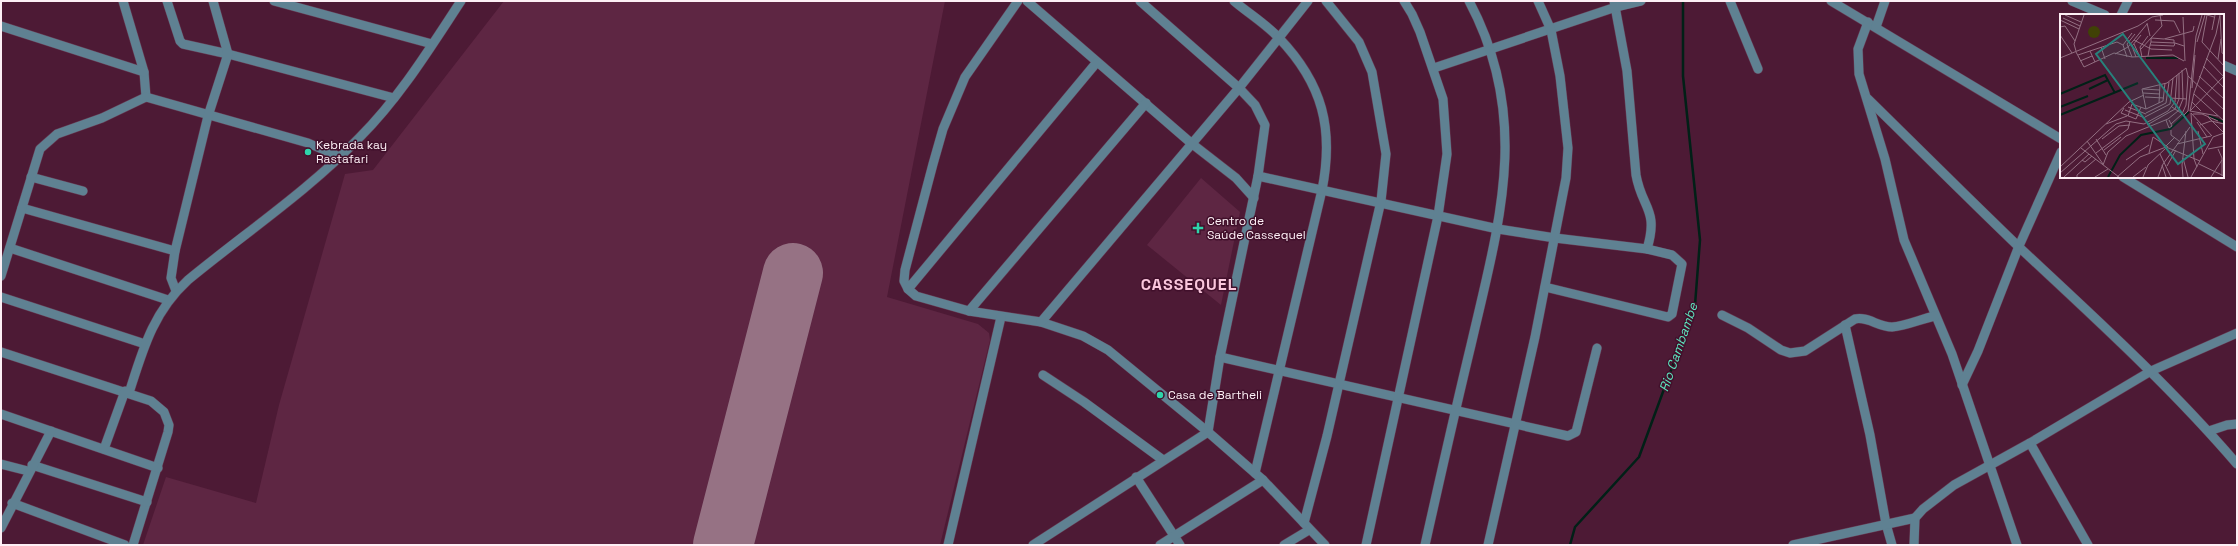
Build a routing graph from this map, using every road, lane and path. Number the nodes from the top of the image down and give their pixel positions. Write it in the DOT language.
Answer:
graph roads {
  1 [pos="123,1"];
  2 [pos="167,1"];
  3 [pos="214,1"];
  4 [pos="274,1"];
  5 [pos="461,1"];
  6 [pos="1018,1"];
  7 [pos="1027,1"];
  8 [pos="1140,1"];
  9 [pos="1234,1"];
  10 [pos="1308,1"];
  11 [pos="1326,1"];
  12 [pos="1404,1"];
  13 [pos="1469,1"];
  14 [pos="1538,1"];
  15 [pos="1641,1"];
  16 [pos="1730,1"];
  17 [pos="1831,1"];
  18 [pos="1885,1"];
  19 [pos="2072,1"];
  20 [pos="2128,1"];
  21 [pos="1615,4"];
  22 [pos="2103,14"];
  23 [pos="2122,14"];
  24 [pos="1872,24"];
  25 [pos="1,26"];
  26 [pos="1551,30"];
  27 [pos="1279,37"];
  28 [pos="432,44"];
  29 [pos="1490,50"];
  30 [pos="228,54"];
  31 [pos="1097,62"];
  32 [pos="2224,65"];
  33 [pos="1434,68"];
  34 [pos="1758,69"];
  35 [pos="2237,71"];
  36 [pos="144,72"];
  37 [pos="1239,88"];
  38 [pos="146,97"];
  39 [pos="394,98"];
  40 [pos="1868,99"];
  41 [pos="1146,103"];
  42 [pos="208,116"];
  43 [pos="2060,138"];
  44 [pos="1191,143"];
  45 [pos="2060,154"];
  46 [pos="340,157"];
  47 [pos="1258,176"];
  48 [pos="31,177"];
  49 [pos="2125,178"];
  50 [pos="1322,190"];
  51 [pos="84,191"];
  52 [pos="1254,198"];
  53 [pos="1381,202"];
  54 [pos="22,208"];
  55 [pos="1438,216"];
  56 [pos="1498,229"];
  57 [pos="1555,238"];
  58 [pos="2019,246"];
  59 [pos="2237,247"];
  60 [pos="10,248"];
  61 [pos="1647,249"];
  62 [pos="175,251"];
  63 [pos="1,276"];
  64 [pos="1545,287"];
  65 [pos="908,289"];
  66 [pos="176,291"];
  67 [pos="1,297"];
  68 [pos="168,300"];
  69 [pos="969,311"];
  70 [pos="1722,315"];
  71 [pos="1935,316"];
  72 [pos="1001,317"];
  73 [pos="1041,322"];
  74 [pos="1845,325"];
  75 [pos="2237,333"];
  76 [pos="145,344"];
  77 [pos="1597,348"];
  78 [pos="1,352"];
  79 [pos="1220,357"];
  80 [pos="1280,371"];
  81 [pos="2151,371"];
  82 [pos="1042,375"];
  83 [pos="1338,385"];
  84 [pos="1962,385"];
  85 [pos="127,392"];
  86 [pos="1398,399"];
  87 [pos="1455,411"];
  88 [pos="1,414"];
  89 [pos="1515,424"];
  90 [pos="2237,424"];
  91 [pos="50,431"];
  92 [pos="2209,431"];
  93 [pos="1208,432"];
  94 [pos="2030,444"];
  95 [pos="104,449"];
  96 [pos="1163,460"];
  97 [pos="1,464"];
  98 [pos="2237,464"];
  99 [pos="1989,467"];
  100 [pos="30,468"];
  101 [pos="158,468"];
  102 [pos="1255,474"];
  103 [pos="1136,477"];
  104 [pos="1263,480"];
  105 [pos="147,502"];
  106 [pos="12,503"];
  107 [pos="3,514"];
  108 [pos="1915,518"];
  109 [pos="1886,524"];
  110 [pos="1306,526"];
  111 [pos="1,528"];
  112 [pos="1174,536"];
  113 [pos="125,545"];
  114 [pos="133,545"];
  115 [pos="948,545"];
  116 [pos="1033,545"];
  117 [pos="1160,545"];
  118 [pos="1180,545"];
  119 [pos="1284,545"];
  120 [pos="1325,545"];
  121 [pos="1366,545"];
  122 [pos="1425,545"];
  123 [pos="1488,545"];
  124 [pos="1792,545"];
  125 [pos="1892,545"];
  126 [pos="1914,545"];
  127 [pos="2017,545"];
  128 [pos="2088,545"];
  1 -- 36 [label="street"];
  2 -- 30 [label="street"];
  3 -- 30 [label="street"];
  4 -- 28 [label="street"];
  5 -- 28 [label="street"];
  6 -- 65 [label="street"];
  7 -- 31 [label="street"];
  8 -- 37 [label="street"];
  9 -- 27 [label="street"];
  10 -- 27 [label="street"];
  11 -- 53 [label="street"];
  12 -- 33 [label="street"];
  13 -- 29 [label="street"];
  14 -- 26 [label="street"];
  15 -- 21 [label="street"];
  16 -- 34 [label="street"];
  17 -- 24 [label="street"];
  18 -- 24 [label="street"];
  19 -- 22 [label="street"];
  20 -- 23 [label="street"];
  21 -- 26 [label="street"];
  21 -- 61 [label="street"];
  24 -- 40 [label="street"];
  24 -- 43 [label="street"];
  25 -- 36 [label="street"];
  26 -- 29 [label="street"];
  26 -- 57 [label="street"];
  27 -- 37 [label="street"];
  27 -- 50 [label="street"];
  28 -- 39 [label="street"];
  29 -- 33 [label="street"];
  29 -- 56 [label="street"];
  30 -- 39 [label="street"];
  30 -- 42 [label="street"];
  31 -- 41 [label="street"];
  31 -- 65 [label="street"];
  32 -- 35 [label="street"];
  33 -- 55 [label="street"];
  36 -- 38 [label="street"];
  37 -- 44 [label="street"];
  37 -- 47 [label="street"];
  38 -- 42 [label="street"];
  38 -- 48 [label="street"];
  39 -- 46 [label="street"];
  40 -- 58 [label="street"];
  40 -- 71 [label="street"];
  41 -- 44 [label="street"];
  41 -- 69 [label="street"];
  42 -- 46 [label="street"];
  42 -- 62 [label="street"];
  44 -- 52 [label="street"];
  44 -- 73 [label="street"];
  45 -- 58 [label="street"];
  46 -- 66 [label="street"];
  47 -- 50 [label="street"];
  47 -- 52 [label="street"];
  48 -- 51 [label="street"];
  48 -- 54 [label="street"];
  49 -- 59 [label="street"];
  50 -- 53 [label="street"];
  50 -- 80 [label="street"];
  52 -- 79 [label="street"];
  53 -- 55 [label="street"];
  53 -- 83 [label="street"];
  54 -- 60 [label="street"];
  54 -- 62 [label="street"];
  55 -- 56 [label="street"];
  55 -- 86 [label="street"];
  56 -- 57 [label="street"];
  56 -- 87 [label="street"];
  57 -- 61 [label="street"];
  57 -- 64 [label="street"];
  58 -- 81 [label="street"];
  58 -- 84 [label="street"];
  60 -- 63 [label="street"];
  60 -- 68 [label="street"];
  61 -- 64 [label="street"];
  62 -- 66 [label="street"];
  64 -- 89 [label="street"];
  65 -- 69 [label="street"];
  66 -- 68 [label="street"];
  67 -- 76 [label="street"];
  68 -- 76 [label="street"];
  69 -- 72 [label="street"];
  70 -- 74 [label="street"];
  71 -- 74 [label="street"];
  71 -- 84 [label="street"];
  72 -- 73 [label="street"];
  72 -- 115 [label="street"];
  73 -- 93 [label="street"];
  74 -- 109 [label="street"];
  75 -- 81 [label="street"];
  76 -- 85 [label="street"];
  77 -- 89 [label="street"];
  78 -- 85 [label="street"];
  79 -- 80 [label="street"];
  79 -- 93 [label="street"];
  80 -- 83 [label="street"];
  80 -- 102 [label="street"];
  81 -- 92 [label="street"];
  81 -- 94 [label="street"];
  82 -- 96 [label="street"];
  83 -- 86 [label="street"];
  83 -- 110 [label="street"];
  84 -- 99 [label="street"];
  85 -- 95 [label="street"];
  85 -- 101 [label="street"];
  86 -- 87 [label="street"];
  86 -- 121 [label="street"];
  87 -- 89 [label="street"];
  87 -- 122 [label="street"];
  88 -- 91 [label="street"];
  89 -- 123 [label="street"];
  90 -- 92 [label="street"];
  91 -- 95 [label="street"];
  91 -- 100 [label="street"];
  92 -- 98 [label="street"];
  93 -- 96 [label="street"];
  93 -- 102 [label="street"];
  94 -- 99 [label="street"];
  94 -- 128 [label="street"];
  95 -- 101 [label="street"];
  96 -- 103 [label="street"];
  97 -- 100 [label="street"];
  99 -- 108 [label="street"];
  99 -- 127 [label="street"];
  100 -- 105 [label="street"];
  100 -- 106 [label="street"];
  101 -- 105 [label="street"];
  102 -- 104 [label="street"];
  103 -- 112 [label="street"];
  103 -- 116 [label="street"];
  104 -- 110 [label="street"];
  104 -- 112 [label="street"];
  105 -- 114 [label="street"];
  106 -- 107 [label="street"];
  106 -- 113 [label="street"];
  107 -- 111 [label="street"];
  108 -- 109 [label="street"];
  108 -- 126 [label="street"];
  109 -- 124 [label="street"];
  109 -- 125 [label="street"];
  110 -- 119 [label="street"];
  110 -- 120 [label="street"];
  112 -- 117 [label="street"];
  112 -- 118 [label="street"];
}
